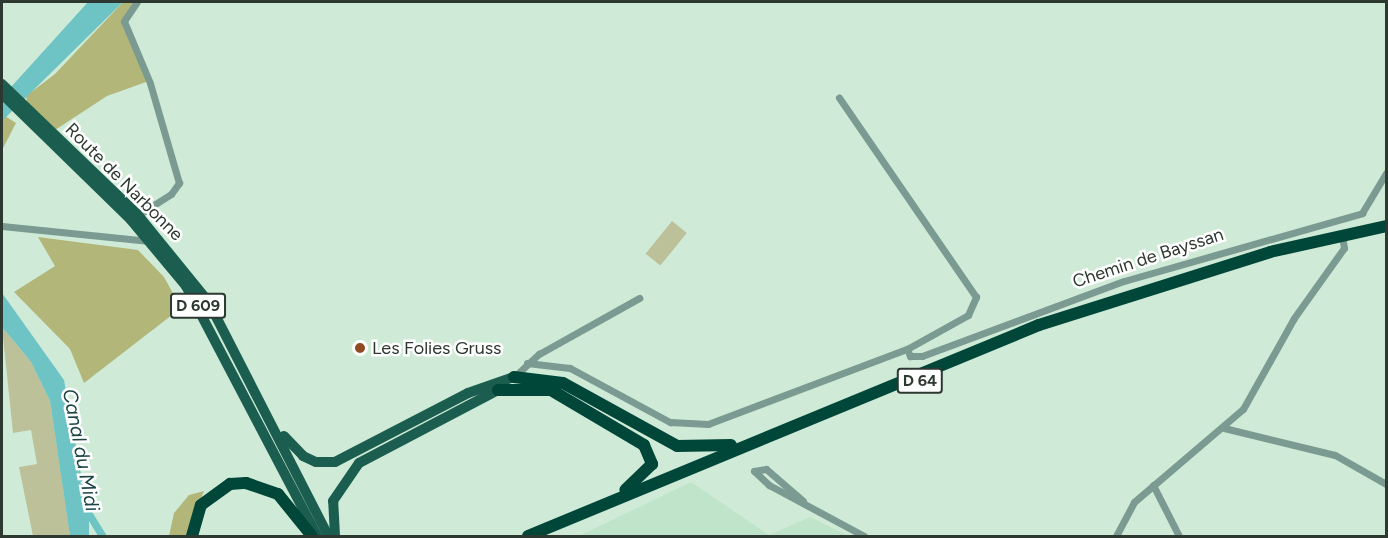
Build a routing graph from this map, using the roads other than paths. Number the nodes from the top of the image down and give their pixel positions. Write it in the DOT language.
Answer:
graph roads {
  1 [pos="137,2"];
  2 [pos="2,84"];
  3 [pos="2,94"];
  4 [pos="839,98"];
  5 [pos="26,112"];
  6 [pos="1386,173"];
  7 [pos="134,217"];
  8 [pos="2,226"];
  9 [pos="1386,226"];
  10 [pos="1342,236"];
  11 [pos="150,241"];
  12 [pos="168,248"];
  13 [pos="639,298"];
  14 [pos="1098,307"];
  15 [pos="907,349"];
  16 [pos="527,363"];
  17 [pos="246,371"];
  18 [pos="514,377"];
  19 [pos="525,387"];
  20 [pos="498,390"];
  21 [pos="829,411"];
  22 [pos="1224,428"];
  23 [pos="1386,484"];
  24 [pos="1153,485"];
  25 [pos="803,501"];
  26 [pos="570,527"];
  27 [pos="528,536"];
  28 [pos="192,537"];
  29 [pos="312,537"];
  30 [pos="317,537"];
  31 [pos="328,537"];
  32 [pos="335,537"];
  33 [pos="544,537"];
  34 [pos="551,537"];
  35 [pos="864,537"];
  36 [pos="1116,537"];
  37 [pos="1179,537"];
  1 -- 7 [label="street"];
  2 -- 5 [label="main road, Route de Narbonne / D 609"];
  3 -- 5 [label="main road, Route de Narbonne / D 609"];
  4 -- 15 [label="street"];
  5 -- 7 [label="main road, Route de Narbonne / D 609"];
  6 -- 15 [label="street, Chemin de Bayssan"];
  7 -- 11 [label="main road, Route de Narbonne / D 609"];
  7 -- 12 [label="main road, Route de Narbonne / D 609"];
  8 -- 11 [label="street"];
  9 -- 10 [label="highway, D 64"];
  10 -- 14 [label="highway, D 64"];
  10 -- 22 [label="street"];
  11 -- 12 [label="street"];
  11 -- 30 [label="main road, Route de Narbonne / D 609"];
  12 -- 17 [label="main road, Route de Narbonne / D 609"];
  13 -- 16 [label="street"];
  14 -- 21 [label="highway, D 64"];
  14 -- 26 [label="highway, D 64"];
  15 -- 16 [label="street"];
  16 -- 18 [label="street"];
  17 -- 18 [label="main road"];
  17 -- 31 [label="main road, Route de Narbonne / D 609"];
  18 -- 19 [label="street"];
  18 -- 20 [label="street"];
  18 -- 21 [label="highway"];
  19 -- 20 [label="highway"];
  19 -- 27 [label="highway"];
  20 -- 32 [label="main road"];
  21 -- 27 [label="highway, D 64"];
  22 -- 23 [label="street"];
  22 -- 24 [label="street"];
  24 -- 36 [label="street"];
  24 -- 37 [label="street"];
  25 -- 25 [label="street"];
  25 -- 35 [label="street"];
  26 -- 33 [label="highway, D 64"];
  26 -- 34 [label="highway"];
  28 -- 29 [label="highway"];
}
